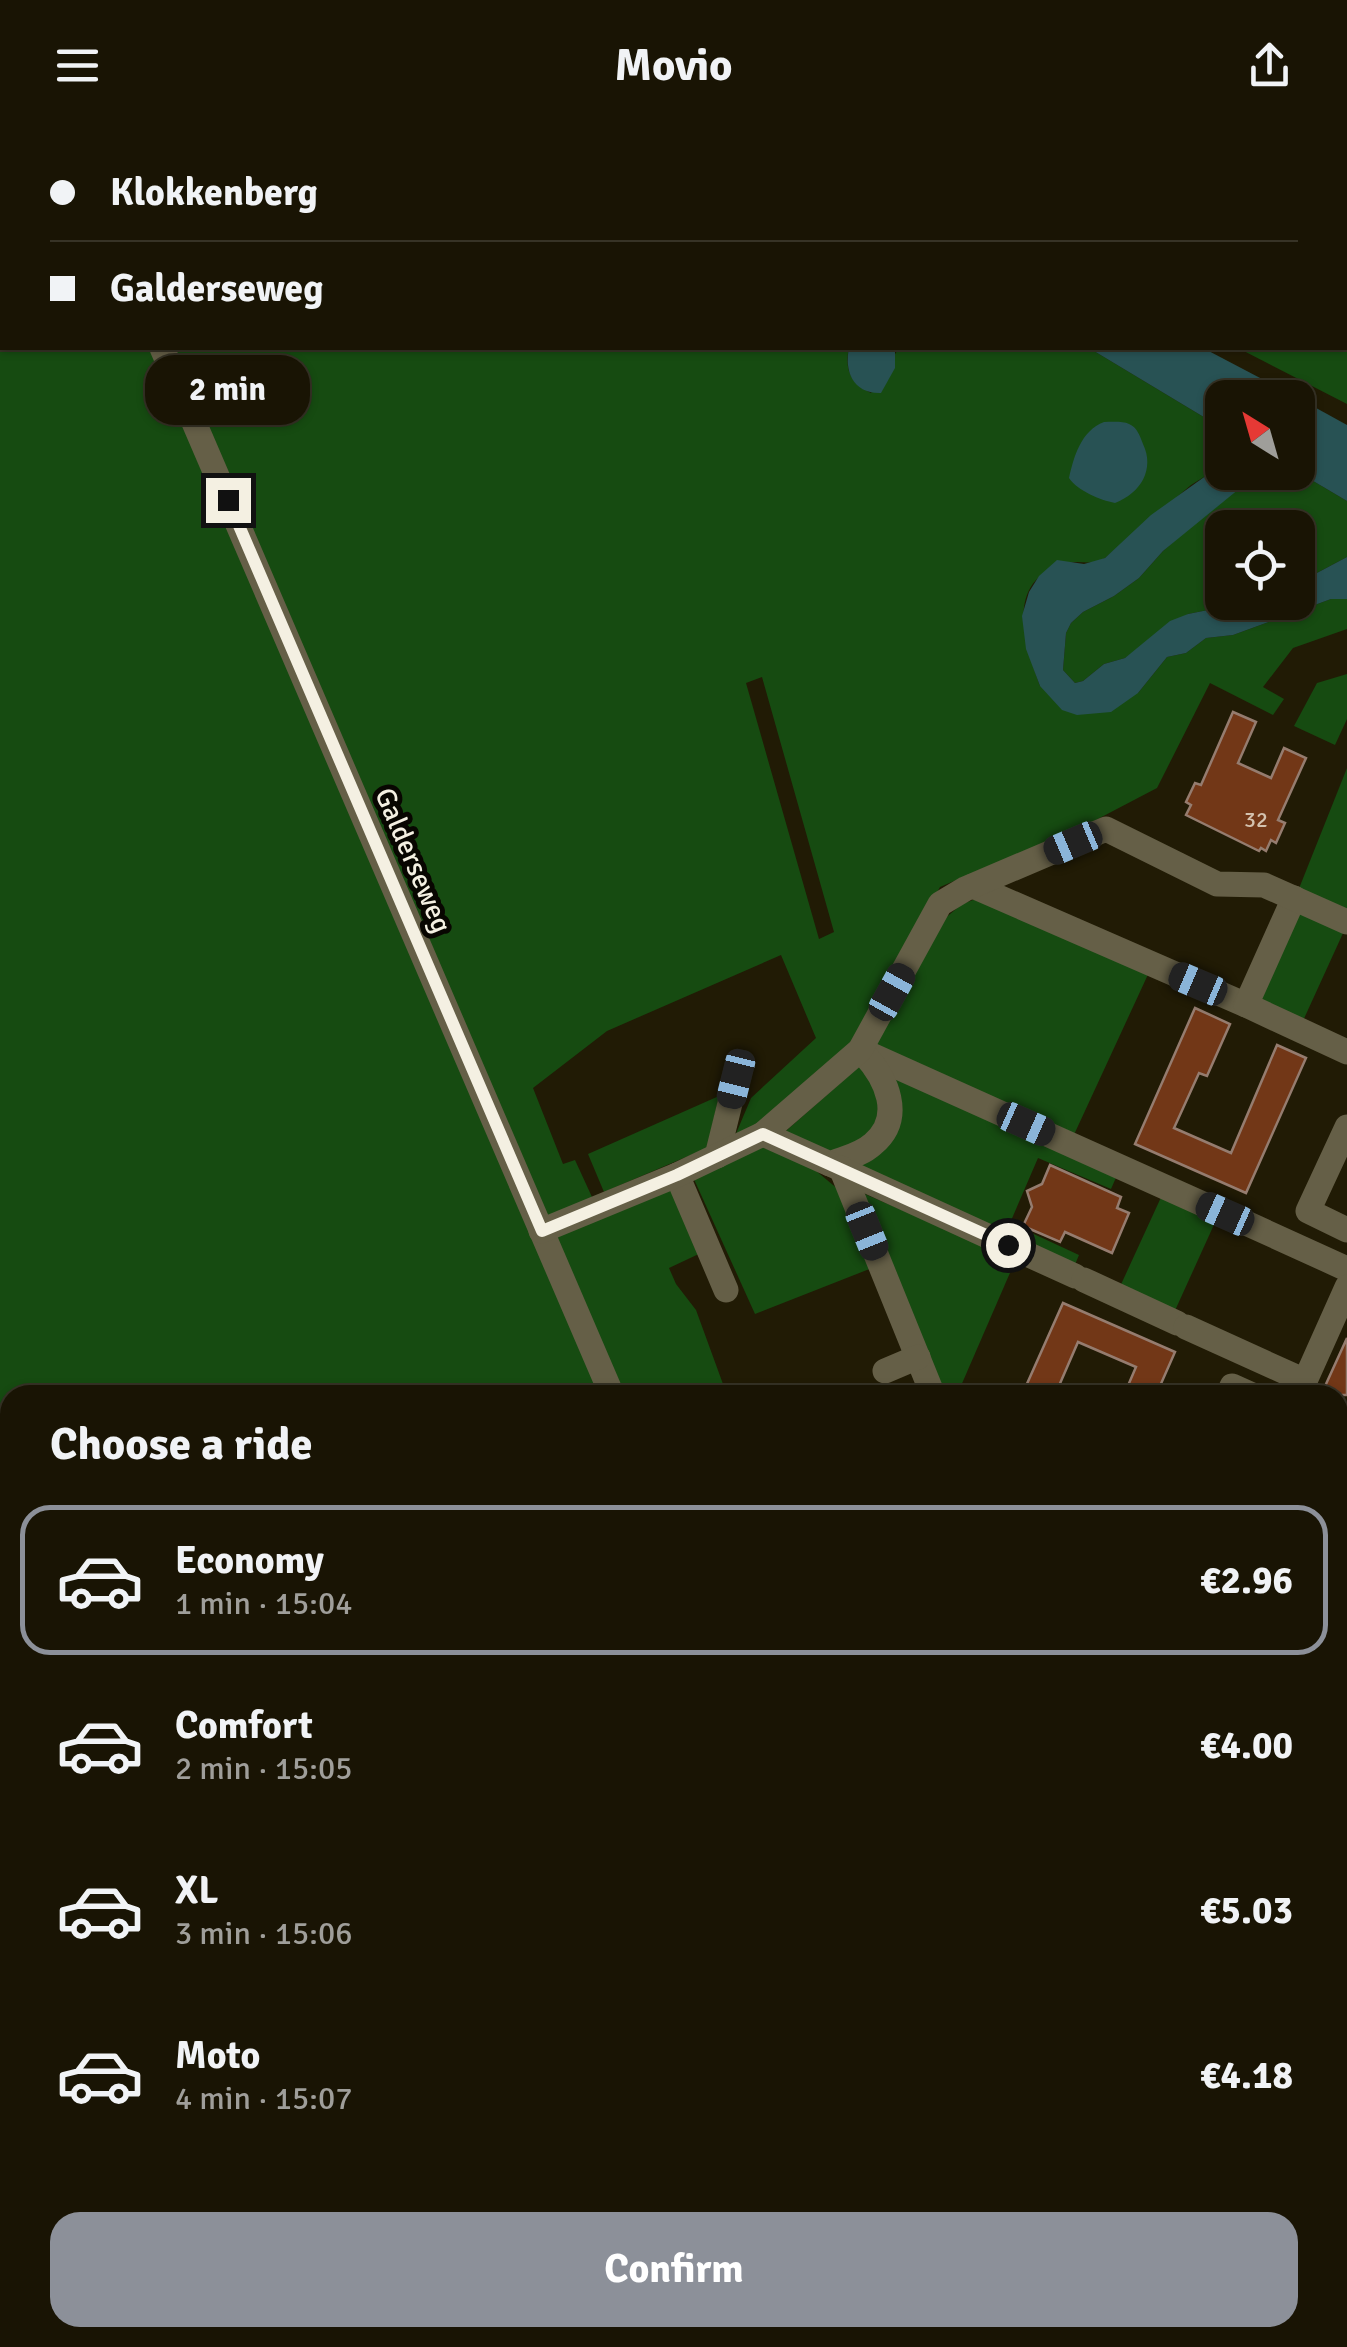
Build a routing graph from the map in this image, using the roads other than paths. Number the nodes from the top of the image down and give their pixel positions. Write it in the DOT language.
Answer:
graph roads {
  1 [pos="163,350"];
  2 [pos="973,886"];
  3 [pos="1294,898"];
  4 [pos="1347,922"];
  5 [pos="1246,1005"];
  6 [pos="860,1050"];
  7 [pos="1347,1052"];
  8 [pos="736,1079"];
  9 [pos="1347,1127"];
  10 [pos="763,1134"];
  11 [pos="717,1156"];
  12 [pos="836,1166"];
  13 [pos="677,1175"];
  14 [pos="1347,1230"];
  15 [pos="542,1231"];
  16 [pos="1347,1268"];
  17 [pos="1347,1287"];
  18 [pos="726,1290"];
  19 [pos="918,1357"];
  20 [pos="884,1371"];
  21 [pos="608,1385"];
  22 [pos="931,1385"];
  23 [pos="1296,1385"];
  24 [pos="1303,1385"];
  1 -- 15 [label="street, Galderseweg"];
  2 -- 3 [label="street"];
  2 -- 5 [label="street"];
  2 -- 6 [label="street"];
  3 -- 4 [label="street"];
  3 -- 5 [label="street"];
  5 -- 7 [label="street"];
  6 -- 10 [label="street"];
  6 -- 12 [label="street"];
  6 -- 16 [label="street"];
  8 -- 11 [label="street"];
  9 -- 14 [label="street"];
  10 -- 11 [label="street"];
  10 -- 12 [label="street"];
  11 -- 13 [label="street"];
  12 -- 19 [label="street"];
  12 -- 23 [label="street"];
  13 -- 15 [label="street"];
  13 -- 18 [label="street"];
  15 -- 21 [label="street, Galderseweg"];
  17 -- 24 [label="street"];
  19 -- 20 [label="street"];
  19 -- 22 [label="street"];
}
